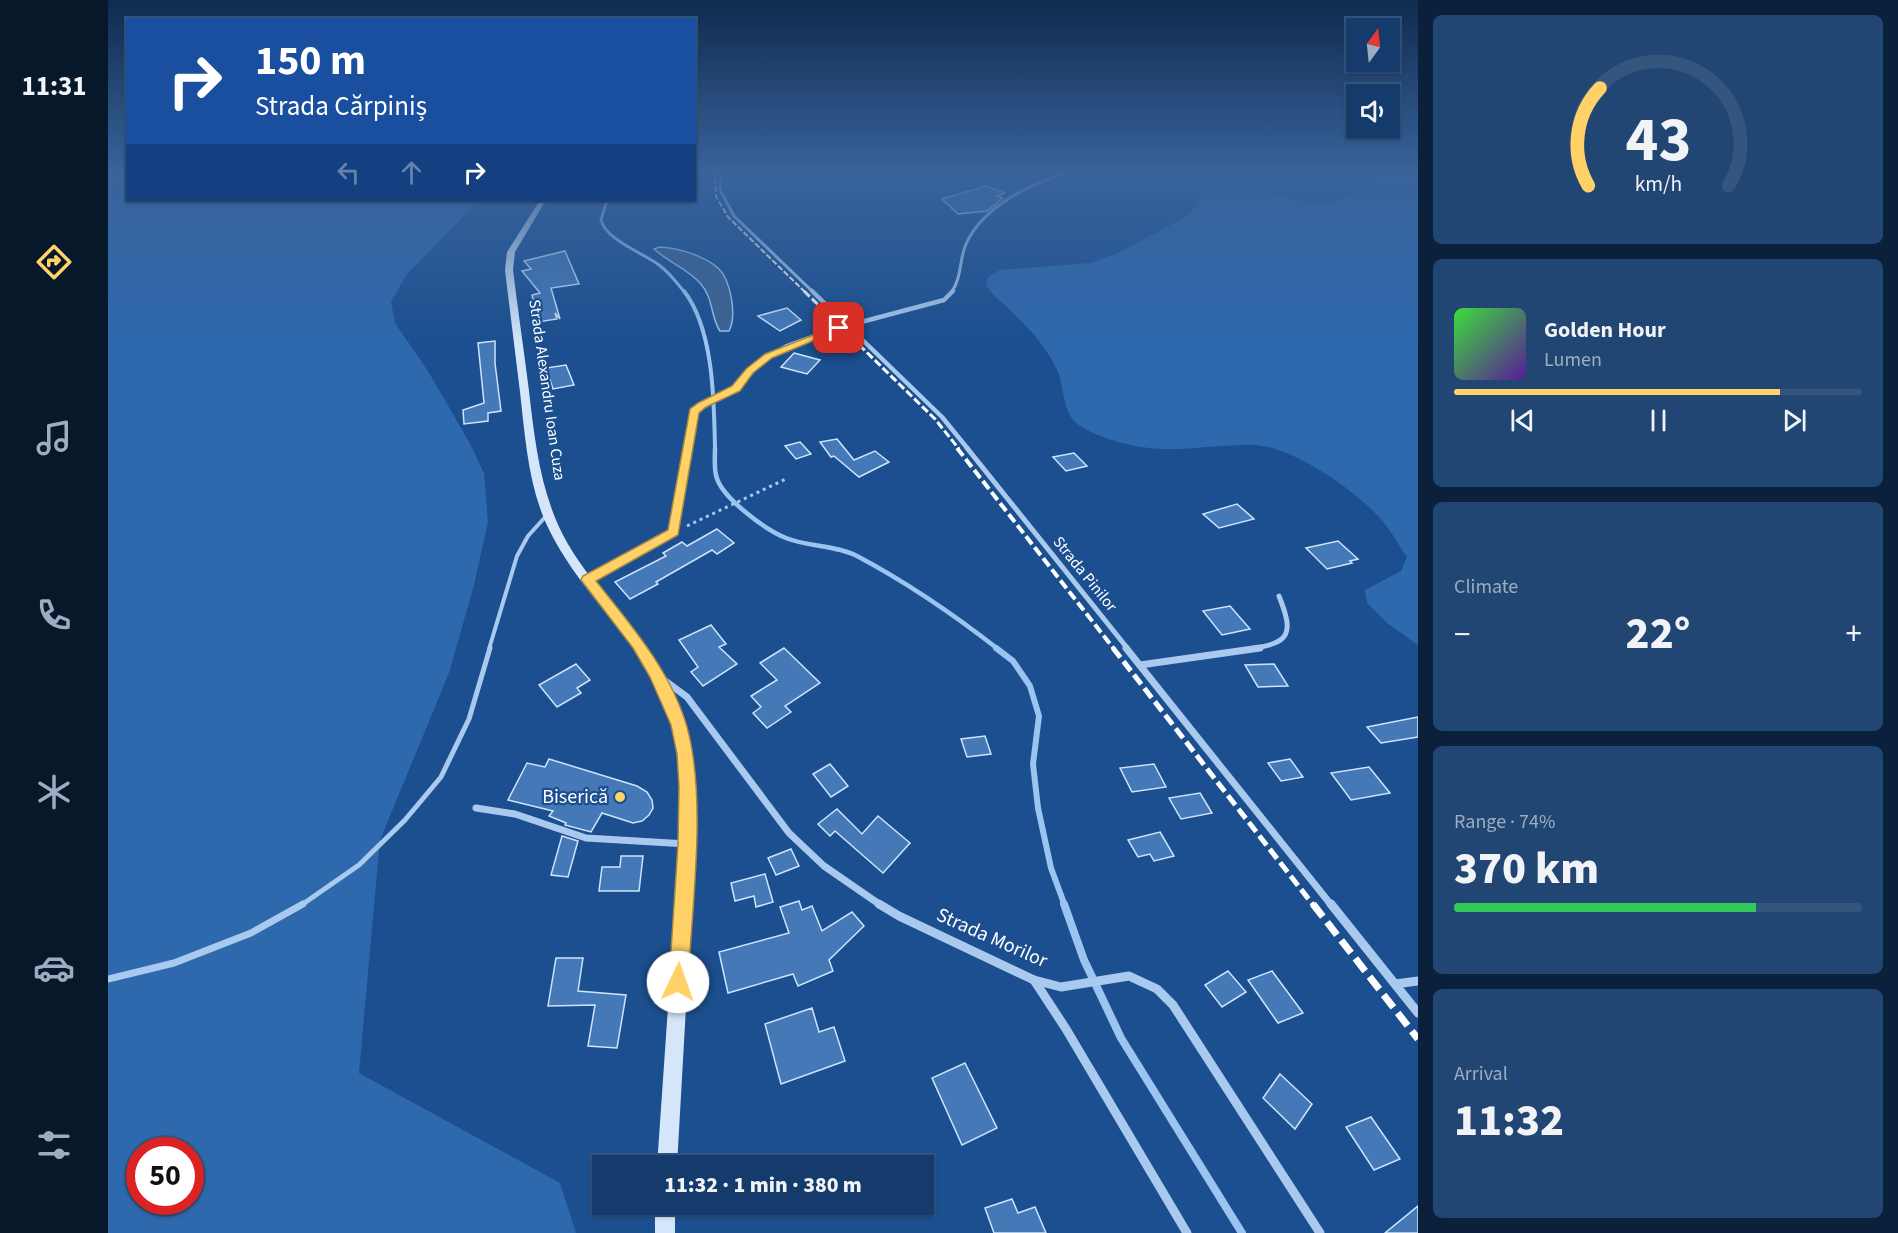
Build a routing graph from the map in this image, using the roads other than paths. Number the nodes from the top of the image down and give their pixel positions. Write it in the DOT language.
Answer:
graph roads {
  1 [pos="526,228"];
  2 [pos="748,228"];
  3 [pos="979,228"];
  4 [pos="847,326"];
  5 [pos="547,515"];
  6 [pos="587,580"];
  7 [pos="1279,596"];
  8 [pos="1140,665"];
  9 [pos="657,675"];
  10 [pos="476,808"];
  11 [pos="687,844"];
  12 [pos="108,979"];
  13 [pos="1034,980"];
  14 [pos="1418,981"];
  15 [pos="1395,984"];
  16 [pos="1418,1013"];
  17 [pos="668,1155"];
  18 [pos="665,1215"];
  19 [pos="665,1233"];
  20 [pos="1186,1233"];
  21 [pos="1320,1233"];
  1 -- 5 [label="main road, Strada Alexandru Ioan Cuza"];
  2 -- 4 [label="street, Strada Pinilor"];
  3 -- 4 [label="street"];
  4 -- 6 [label="street"];
  4 -- 8 [label="street, Strada Pinilor"];
  5 -- 6 [label="main road, Strada Alexandru Ioan Cuza"];
  5 -- 12 [label="lane"];
  6 -- 9 [label="main road, Strada Alexandru Ioan Cuza"];
  7 -- 8 [label="street"];
  8 -- 15 [label="street, Strada Pinilor"];
  9 -- 11 [label="main road, Strada Alexandru Ioan Cuza"];
  9 -- 13 [label="street, Strada Morilor"];
  10 -- 11 [label="street"];
  11 -- 17 [label="main road, Strada Alexandru Ioan Cuza"];
  13 -- 20 [label="street"];
  13 -- 21 [label="street, Strada Morilor"];
  14 -- 15 [label="street"];
  15 -- 16 [label="street, Strada Pinilor"];
  18 -- 19 [label="main road"];
}
